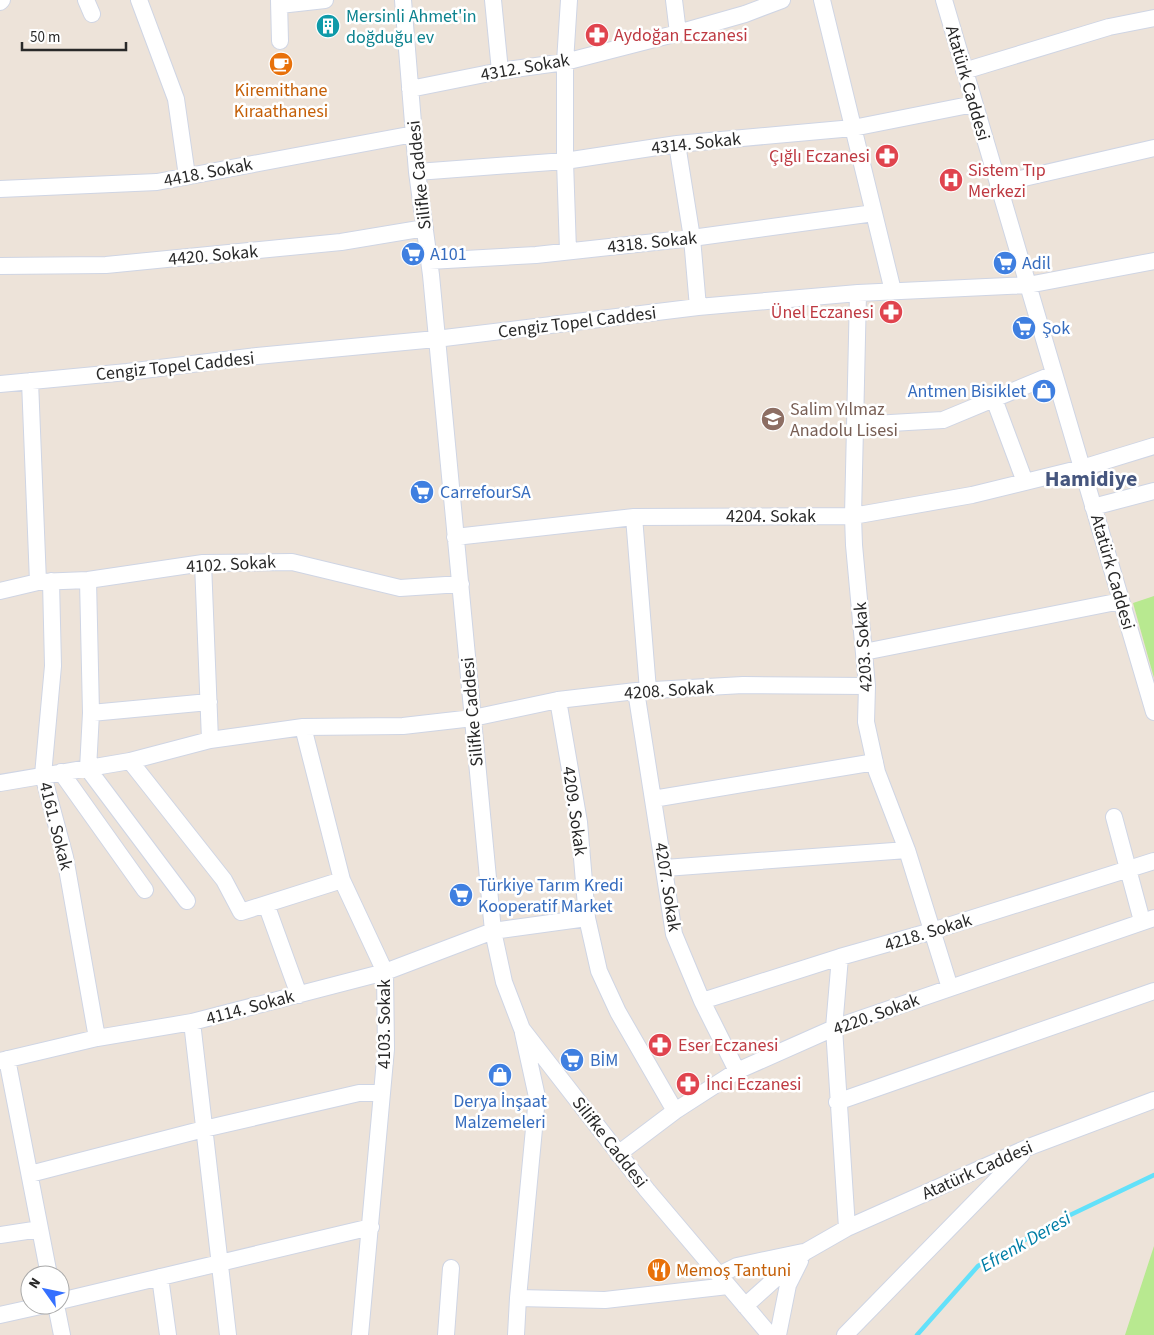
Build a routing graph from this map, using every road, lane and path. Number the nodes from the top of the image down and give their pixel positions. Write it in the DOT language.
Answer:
graph roads {
  1 [pos="139,0"];
  2 [pos="325,0"];
  3 [pos="403,0"];
  4 [pos="493,0"];
  5 [pos="569,0"];
  6 [pos="674,0"];
  7 [pos="782,0"];
  8 [pos="822,0"];
  9 [pos="944,0"];
  10 [pos="280,3"];
  11 [pos="743,7"];
  12 [pos="1154,18"];
  13 [pos="678,33"];
  14 [pos="280,41"];
  15 [pos="564,62"];
  16 [pos="500,71"];
  17 [pos="964,71"];
  18 [pos="410,89"];
  19 [pos="974,104"];
  20 [pos="853,128"];
  21 [pos="414,134"];
  22 [pos="677,144"];
  23 [pos="1154,148"];
  24 [pos="565,161"];
  25 [pos="417,172"];
  26 [pos="187,176"];
  27 [pos="998,184"];
  28 [pos="0,189"];
  29 [pos="874,213"];
  30 [pos="425,228"];
  31 [pos="692,238"];
  32 [pos="568,251"];
  33 [pos="429,261"];
  34 [pos="1154,261"];
  35 [pos="0,266"];
  36 [pos="1028,284"];
  37 [pos="893,291"];
  38 [pos="858,293"];
  39 [pos="698,307"];
  40 [pos="436,338"];
  41 [pos="1054,374"];
  42 [pos="30,381"];
  43 [pos="0,384"];
  44 [pos="994,399"];
  45 [pos="856,425"];
  46 [pos="1154,446"];
  47 [pos="1082,468"];
  48 [pos="1025,482"];
  49 [pos="1154,492"];
  50 [pos="1093,507"];
  51 [pos="853,516"];
  52 [pos="634,517"];
  53 [pos="456,537"];
  54 [pos="203,563"];
  55 [pos="88,580"];
  56 [pos="45,582"];
  57 [pos="461,584"];
  58 [pos="0,591"];
  59 [pos="1121,602"];
  60 [pos="864,652"];
  61 [pos="867,686"];
  62 [pos="642,691"];
  63 [pos="558,700"];
  64 [pos="209,702"];
  65 [pos="1154,712"];
  66 [pos="91,713"];
  67 [pos="473,718"];
  68 [pos="303,727"];
  69 [pos="210,740"];
  70 [pos="130,761"];
  71 [pos="875,762"];
  72 [pos="88,768"];
  73 [pos="61,772"];
  74 [pos="42,775"];
  75 [pos="0,783"];
  76 [pos="653,800"];
  77 [pos="1114,816"];
  78 [pos="907,850"];
  79 [pos="1154,861"];
  80 [pos="665,868"];
  81 [pos="1128,869"];
  82 [pos="342,880"];
  83 [pos="145,890"];
  84 [pos="188,902"];
  85 [pos="266,904"];
  86 [pos="586,918"];
  87 [pos="1148,919"];
  88 [pos="493,931"];
  89 [pos="932,931"];
  90 [pos="840,957"];
  91 [pos="385,972"];
  92 [pos="950,988"];
  93 [pos="1154,991"];
  94 [pos="299,994"];
  95 [pos="702,1001"];
  96 [pos="192,1022"];
  97 [pos="834,1028"];
  98 [pos="522,1029"];
  99 [pos="97,1038"];
  100 [pos="4,1060"];
  101 [pos="737,1071"];
  102 [pos="382,1093"];
  103 [pos="1154,1100"];
  104 [pos="838,1102"];
  105 [pos="675,1111"];
  106 [pos="204,1129"];
  107 [pos="1029,1147"];
  108 [pos="618,1154"];
  109 [pos="30,1174"];
  110 [pos="371,1227"];
  111 [pos="847,1228"];
  112 [pos="40,1229"];
  113 [pos="0,1235"];
  114 [pos="805,1252"];
  115 [pos="220,1263"];
  116 [pos="48,1265"];
  117 [pos="452,1268"];
  118 [pos="160,1277"];
  119 [pos="723,1281"];
  120 [pos="518,1298"];
  121 [pos="70,1300"];
  122 [pos="745,1306"];
  123 [pos="20,1311"];
  124 [pos="0,1315"];
  125 [pos="58,1315"];
  126 [pos="770,1334"];
  127 [pos="62,1335"];
  128 [pos="168,1335"];
  129 [pos="228,1335"];
  130 [pos="360,1335"];
  131 [pos="446,1335"];
  132 [pos="516,1335"];
  133 [pos="845,1335"];
  1 -- 26 [label="street"];
  2 -- 10 [label="street"];
  3 -- 18 [label="street, Silifke Caddesi"];
  4 -- 16 [label="street"];
  5 -- 15 [label="street"];
  6 -- 13 [label="street"];
  7 -- 11 [label="street, 4312. Sokak"];
  8 -- 20 [label="street"];
  9 -- 17 [label="street, Atatürk Caddesi"];
  10 -- 14 [label="street"];
  11 -- 13 [label="street, 4312. Sokak"];
  12 -- 17 [label="street"];
  13 -- 15 [label="street, 4312. Sokak"];
  15 -- 16 [label="street, 4312. Sokak"];
  15 -- 24 [label="street"];
  16 -- 18 [label="street, 4312. Sokak"];
  17 -- 19 [label="street, Atatürk Caddesi"];
  18 -- 21 [label="street, Silifke Caddesi"];
  19 -- 20 [label="street, 4314. Sokak"];
  19 -- 27 [label="street, Atatürk Caddesi"];
  20 -- 22 [label="street, 4314. Sokak"];
  20 -- 29 [label="street"];
  21 -- 25 [label="street, Silifke Caddesi"];
  21 -- 26 [label="street, 4418. Sokak"];
  22 -- 24 [label="street, 4314. Sokak"];
  22 -- 31 [label="street"];
  23 -- 27 [label="street"];
  24 -- 25 [label="street, 4314. Sokak"];
  24 -- 32 [label="street"];
  25 -- 30 [label="street, Silifke Caddesi"];
  26 -- 28 [label="street, 4418. Sokak"];
  27 -- 36 [label="street, Atatürk Caddesi"];
  29 -- 31 [label="street, 4318. Sokak"];
  29 -- 37 [label="street"];
  30 -- 33 [label="street, Silifke Caddesi"];
  30 -- 35 [label="street, 4420. Sokak"];
  31 -- 32 [label="street, 4318. Sokak"];
  31 -- 39 [label="street"];
  32 -- 33 [label="street, 4318. Sokak"];
  33 -- 40 [label="street, Silifke Caddesi"];
  34 -- 36 [label="street, Cengiz Topel Caddesi"];
  36 -- 37 [label="street, Cengiz Topel Caddesi"];
  36 -- 41 [label="street, Atatürk Caddesi"];
  37 -- 38 [label="street, Cengiz Topel Caddesi"];
  38 -- 39 [label="street, Cengiz Topel Caddesi"];
  38 -- 45 [label="street, 4203. Sokak"];
  39 -- 40 [label="street, Cengiz Topel Caddesi"];
  40 -- 42 [label="street, Cengiz Topel Caddesi"];
  40 -- 53 [label="street, Silifke Caddesi"];
  41 -- 44 [label="street"];
  41 -- 47 [label="street, Atatürk Caddesi"];
  42 -- 43 [label="street, Cengiz Topel Caddesi"];
  42 -- 56 [label="street, 4161. Sokak"];
  44 -- 45 [label="street"];
  44 -- 48 [label="street"];
  45 -- 51 [label="street, 4203. Sokak"];
  46 -- 47 [label="street, 4204. Sokak"];
  47 -- 48 [label="street, 4204. Sokak"];
  47 -- 50 [label="street, Atatürk Caddesi"];
  48 -- 51 [label="street, 4204. Sokak"];
  49 -- 50 [label="street"];
  50 -- 59 [label="street, Atatürk Caddesi"];
  51 -- 52 [label="street, 4204. Sokak"];
  51 -- 60 [label="street, 4203. Sokak"];
  52 -- 53 [label="street, 4204. Sokak"];
  52 -- 62 [label="street, 4207. Sokak"];
  53 -- 57 [label="street, Silifke Caddesi"];
  54 -- 55 [label="street, 4102. Sokak"];
  54 -- 57 [label="street, 4102. Sokak"];
  54 -- 64 [label="street"];
  55 -- 56 [label="street, 4102. Sokak"];
  55 -- 66 [label="street"];
  56 -- 58 [label="street, 4102. Sokak"];
  56 -- 74 [label="street, 4161. Sokak"];
  57 -- 67 [label="street, Silifke Caddesi"];
  59 -- 60 [label="street"];
  59 -- 65 [label="street, Atatürk Caddesi"];
  60 -- 61 [label="street, 4203. Sokak"];
  61 -- 62 [label="street, 4208. Sokak"];
  61 -- 71 [label="street, 4203. Sokak"];
  62 -- 63 [label="street, 4208. Sokak"];
  62 -- 76 [label="street, 4207. Sokak"];
  63 -- 67 [label="street, 4208. Sokak"];
  63 -- 86 [label="street, 4209. Sokak"];
  64 -- 66 [label="street"];
  64 -- 69 [label="street"];
  66 -- 72 [label="street"];
  67 -- 68 [label="street, 4208. Sokak"];
  67 -- 88 [label="street, Silifke Caddesi"];
  68 -- 69 [label="street, 4208. Sokak"];
  68 -- 82 [label="street, 4103. Sokak"];
  69 -- 70 [label="street, 4208. Sokak"];
  70 -- 72 [label="street, 4208. Sokak"];
  70 -- 85 [label="street"];
  71 -- 76 [label="street"];
  71 -- 78 [label="street, 4203. Sokak"];
  72 -- 73 [label="street, 4208. Sokak"];
  72 -- 84 [label="street"];
  73 -- 74 [label="street, 4208. Sokak"];
  73 -- 83 [label="street"];
  74 -- 75 [label="street, 4208. Sokak"];
  74 -- 99 [label="street, 4161. Sokak"];
  76 -- 80 [label="street, 4207. Sokak"];
  77 -- 81 [label="street"];
  78 -- 80 [label="street"];
  78 -- 89 [label="street, 4203. Sokak"];
  79 -- 81 [label="street, 4218. Sokak"];
  80 -- 95 [label="street, 4207. Sokak"];
  81 -- 87 [label="street"];
  81 -- 89 [label="street, 4218. Sokak"];
  82 -- 85 [label="street"];
  82 -- 91 [label="street, 4103. Sokak"];
  85 -- 94 [label="street"];
  86 -- 88 [label="street, 4114. Sokak"];
  86 -- 105 [label="street, 4209. Sokak"];
  87 -- 92 [label="street, 4220. Sokak"];
  88 -- 91 [label="street, 4114. Sokak"];
  88 -- 98 [label="street, Silifke Caddesi"];
  89 -- 90 [label="street, 4218. Sokak"];
  89 -- 92 [label="street, 4203. Sokak"];
  90 -- 95 [label="street, 4218. Sokak"];
  90 -- 97 [label="street"];
  91 -- 94 [label="street, 4114. Sokak"];
  91 -- 102 [label="street, 4103. Sokak"];
  92 -- 97 [label="street, 4220. Sokak"];
  93 -- 104 [label="street"];
  94 -- 96 [label="street, 4114. Sokak"];
  95 -- 101 [label="street, 4207. Sokak"];
  96 -- 99 [label="street, 4114. Sokak"];
  96 -- 106 [label="street"];
  97 -- 101 [label="street, 4220. Sokak"];
  97 -- 104 [label="street"];
  98 -- 108 [label="street, Silifke Caddesi"];
  98 -- 120 [label="street"];
  99 -- 100 [label="street, 4114. Sokak"];
  100 -- 109 [label="street"];
  101 -- 105 [label="street, 4220. Sokak"];
  102 -- 106 [label="street"];
  102 -- 110 [label="street, 4103. Sokak"];
  103 -- 107 [label="street, Atatürk Caddesi"];
  104 -- 111 [label="street"];
  105 -- 108 [label="street, 4220. Sokak"];
  106 -- 109 [label="street"];
  106 -- 115 [label="street"];
  107 -- 111 [label="street, Atatürk Caddesi"];
  107 -- 133 [label="street"];
  108 -- 119 [label="street, Silifke Caddesi"];
  109 -- 112 [label="street"];
  110 -- 115 [label="street"];
  110 -- 130 [label="street, 4103. Sokak"];
  111 -- 114 [label="street, Atatürk Caddesi"];
  112 -- 113 [label="street"];
  112 -- 116 [label="street"];
  114 -- 119 [label="street, Atatürk Caddesi"];
  114 -- 122 [label="street, Atatürk Caddesi"];
  114 -- 126 [label="street"];
  115 -- 118 [label="street"];
  115 -- 129 [label="street"];
  117 -- 131 [label="street"];
  118 -- 121 [label="street"];
  118 -- 128 [label="street"];
  119 -- 120 [label="street, Atatürk Caddesi"];
  119 -- 122 [label="street, Silifke Caddesi"];
  120 -- 132 [label="street"];
  122 -- 126 [label="street, Silifke Caddesi"];
  123 -- 124 [label="street"];
  125 -- 127 [label="street"];
}
